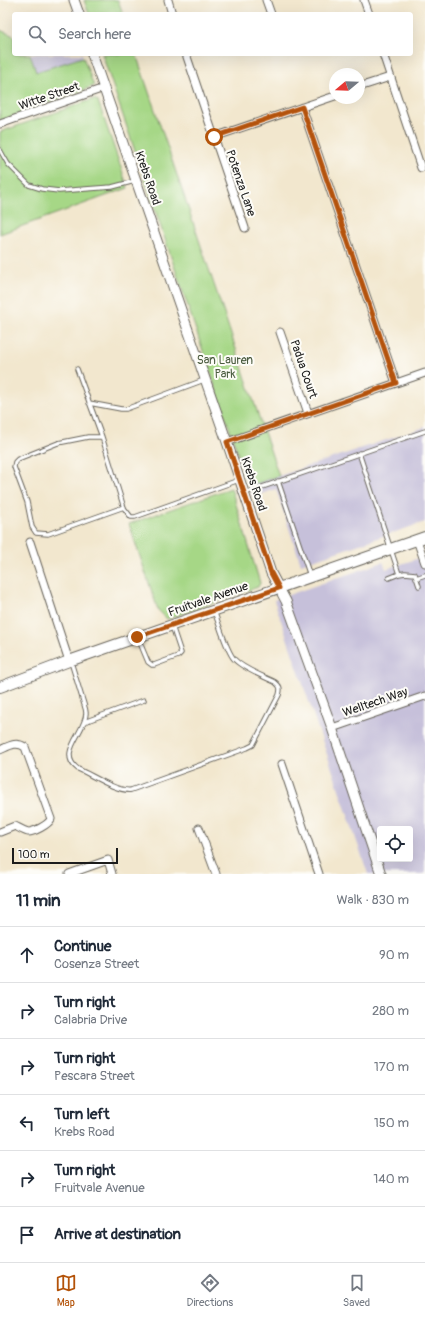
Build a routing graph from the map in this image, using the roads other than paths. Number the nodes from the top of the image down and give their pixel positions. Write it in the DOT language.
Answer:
graph roads {
  1 [pos="74,0"];
  2 [pos="168,0"];
  3 [pos="266,0"];
  4 [pos="364,0"];
  5 [pos="78,12"];
  6 [pos="171,12"];
  7 [pos="270,12"];
  8 [pos="368,12"];
  9 [pos="93,56"];
  10 [pos="187,56"];
  11 [pos="384,56"];
  12 [pos="390,77"];
  13 [pos="365,85"];
  14 [pos="104,88"];
  15 [pos="329,98"];
  16 [pos="302,107"];
  17 [pos="0,124"];
  18 [pos="214,137"];
  19 [pos="0,150"];
  20 [pos="421,168"];
  21 [pos="136,181"];
  22 [pos="245,228"];
  23 [pos="280,332"];
  24 [pos="77,369"];
  25 [pos="425,373"];
  26 [pos="206,380"];
  27 [pos="396,383"];
  28 [pos="89,403"];
  29 [pos="308,413"];
  30 [pos="425,431"];
  31 [pos="102,437"];
  32 [pos="227,442"];
  33 [pos="359,453"];
  34 [pos="240,480"];
  35 [pos="278,481"];
  36 [pos="244,494"];
  37 [pos="124,507"];
  38 [pos="421,539"];
  39 [pos="30,542"];
  40 [pos="391,549"];
  41 [pos="425,563"];
  42 [pos="399,574"];
  43 [pos="425,575"];
  44 [pos="310,577"];
  45 [pos="388,578"];
  46 [pos="416,578"];
  47 [pos="419,586"];
  48 [pos="279,588"];
  49 [pos="214,610"];
  50 [pos="172,625"];
  51 [pos="137,637"];
  52 [pos="70,661"];
  53 [pos="0,687"];
  54 [pos="425,696"];
  55 [pos="144,700"];
  56 [pos="84,722"];
  57 [pos="332,728"];
  58 [pos="0,750"];
  59 [pos="282,764"];
  60 [pos="199,828"];
  61 [pos="0,832"];
  62 [pos="70,874"];
  63 [pos="112,874"];
  64 [pos="216,874"];
  65 [pos="319,874"];
  66 [pos="381,874"];
  1 -- 5 [label="street"];
  2 -- 6 [label="street"];
  3 -- 7 [label="street"];
  4 -- 8 [label="street"];
  9 -- 14 [label="street, Krebs Road"];
  10 -- 18 [label="street, Potenza Lane"];
  11 -- 12 [label="street"];
  12 -- 13 [label="street"];
  12 -- 20 [label="street"];
  14 -- 17 [label="street, Witte Street"];
  14 -- 21 [label="street, Krebs Road"];
  15 -- 16 [label="street"];
  16 -- 18 [label="street"];
  16 -- 27 [label="street"];
  18 -- 22 [label="street, Potenza Lane"];
  19 -- 21 [label="lane"];
  21 -- 26 [label="street, Krebs Road"];
  23 -- 29 [label="street, Padua Court"];
  24 -- 28 [label="lane"];
  25 -- 27 [label="street"];
  26 -- 28 [label="lane"];
  26 -- 32 [label="street, Krebs Road"];
  27 -- 29 [label="street"];
  28 -- 31 [label="lane"];
  29 -- 32 [label="street"];
  30 -- 33 [label="lane"];
  31 -- 37 [label="lane"];
  31 -- 37 [label="lane"];
  32 -- 34 [label="street, Krebs Road"];
  33 -- 35 [label="lane"];
  33 -- 40 [label="lane"];
  34 -- 36 [label="street, Krebs Road"];
  34 -- 37 [label="lane"];
  35 -- 36 [label="lane"];
  35 -- 44 [label="lane"];
  36 -- 48 [label="street, Krebs Road"];
  38 -- 40 [label="main road, Fruitvale Avenue"];
  38 -- 41 [label="street"];
  39 -- 52 [label="street"];
  40 -- 42 [label="lane"];
  40 -- 44 [label="main road, Fruitvale Avenue"];
  42 -- 45 [label="lane"];
  42 -- 46 [label="lane"];
  43 -- 46 [label="lane"];
  44 -- 48 [label="main road, Fruitvale Avenue"];
  46 -- 47 [label="lane"];
  48 -- 49 [label="main road, Fruitvale Avenue"];
  48 -- 57 [label="street, Krebs Road"];
  49 -- 50 [label="main road, Fruitvale Avenue"];
  49 -- 56 [label="lane"];
  50 -- 51 [label="main road, Fruitvale Avenue"];
  50 -- 51 [label="lane"];
  51 -- 52 [label="main road, Fruitvale Avenue"];
  52 -- 53 [label="main road, Fruitvale Avenue"];
  52 -- 56 [label="lane"];
  54 -- 57 [label="street, Welltech Way"];
  55 -- 56 [label="lane"];
  57 -- 66 [label="street, Krebs Road"];
  58 -- 61 [label="street"];
  59 -- 65 [label="street"];
  60 -- 64 [label="street"];
  62 -- 63 [label="street"];
}
